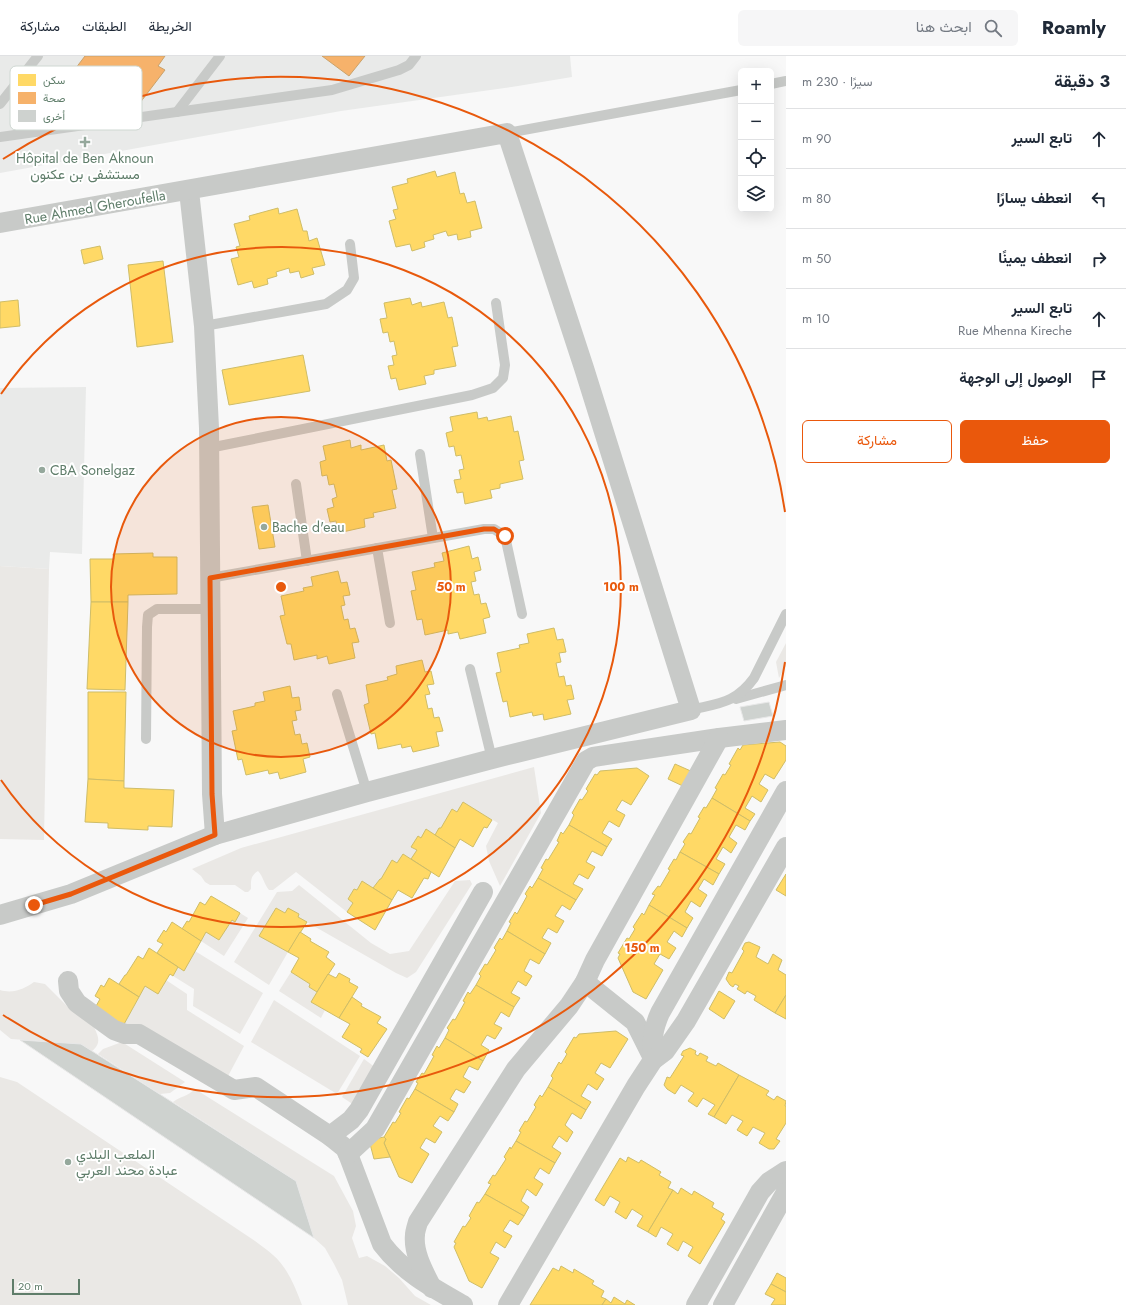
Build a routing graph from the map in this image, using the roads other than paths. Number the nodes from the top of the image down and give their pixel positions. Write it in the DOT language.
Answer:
graph roads {
  1 [pos="38,56"];
  2 [pos="220,56"];
  3 [pos="416,56"];
  4 [pos="30,66"];
  5 [pos="786,82"];
  6 [pos="774,84"];
  7 [pos="10,91"];
  8 [pos="738,91"];
  9 [pos="0,104"];
  10 [pos="177,112"];
  11 [pos="142,117"];
  12 [pos="50,130"];
  13 [pos="507,133"];
  14 [pos="0,137"];
  15 [pos="190,190"];
  16 [pos="0,223"];
  17 [pos="350,244"];
  18 [pos="496,303"];
  19 [pos="204,326"];
  20 [pos="209,448"];
  21 [pos="420,454"];
  22 [pos="296,484"];
  23 [pos="433,538"];
  24 [pos="377,548"];
  25 [pos="307,561"];
  26 [pos="210,578"];
  27 [pos="211,609"];
  28 [pos="522,614"];
  29 [pos="786,614"];
  30 [pos="390,623"];
  31 [pos="470,668"];
  32 [pos="786,685"];
  33 [pos="337,694"];
  34 [pos="728,701"];
  35 [pos="691,710"];
  36 [pos="786,730"];
  37 [pos="719,738"];
  38 [pos="146,739"];
  39 [pos="492,760"];
  40 [pos="786,791"];
  41 [pos="367,792"];
  42 [pos="215,835"];
  43 [pos="786,847"];
  44 [pos="483,892"];
  45 [pos="0,914"];
  46 [pos="68,981"];
  47 [pos="585,982"];
  48 [pos="653,1060"];
  49 [pos="330,1136"];
  50 [pos="348,1154"];
  51 [pos="786,1171"];
  52 [pos="786,1192"];
  53 [pos="432,1288"];
  54 [pos="463,1305"];
  55 [pos="508,1305"];
  56 [pos="696,1305"];
  57 [pos="723,1305"];
  1 -- 4 [label="lane"];
  2 -- 10 [label="lane"];
  3 -- 10 [label="lane"];
  5 -- 6 [label="lane"];
  7 -- 9 [label="lane"];
  8 -- 13 [label="lane"];
  10 -- 11 [label="lane"];
  12 -- 14 [label="lane"];
  13 -- 15 [label="street, Rue Ahmed Gheroufella"];
  13 -- 35 [label="street"];
  15 -- 16 [label="street, Rue Ahmed Gheroufella"];
  15 -- 19 [label="street"];
  17 -- 19 [label="lane"];
  18 -- 20 [label="lane"];
  19 -- 20 [label="street"];
  20 -- 26 [label="street"];
  21 -- 23 [label="lane"];
  22 -- 25 [label="lane"];
  23 -- 24 [label="lane"];
  23 -- 28 [label="lane"];
  24 -- 25 [label="lane"];
  24 -- 30 [label="lane"];
  25 -- 26 [label="lane"];
  26 -- 27 [label="street"];
  27 -- 38 [label="lane"];
  27 -- 42 [label="street"];
  29 -- 34 [label="lane"];
  31 -- 39 [label="lane"];
  32 -- 34 [label="lane"];
  33 -- 41 [label="lane"];
  34 -- 35 [label="lane"];
  35 -- 39 [label="street"];
  36 -- 37 [label="street"];
  37 -- 47 [label="street"];
  37 -- 50 [label="street"];
  39 -- 41 [label="street"];
  40 -- 48 [label="street"];
  41 -- 42 [label="street"];
  42 -- 45 [label="street"];
  43 -- 48 [label="street"];
  44 -- 49 [label="street"];
  46 -- 49 [label="street"];
  47 -- 48 [label="street"];
  47 -- 53 [label="street"];
  48 -- 55 [label="street"];
  49 -- 50 [label="street"];
  50 -- 53 [label="street"];
  51 -- 56 [label="street"];
  52 -- 57 [label="street"];
  53 -- 54 [label="street"];
}
